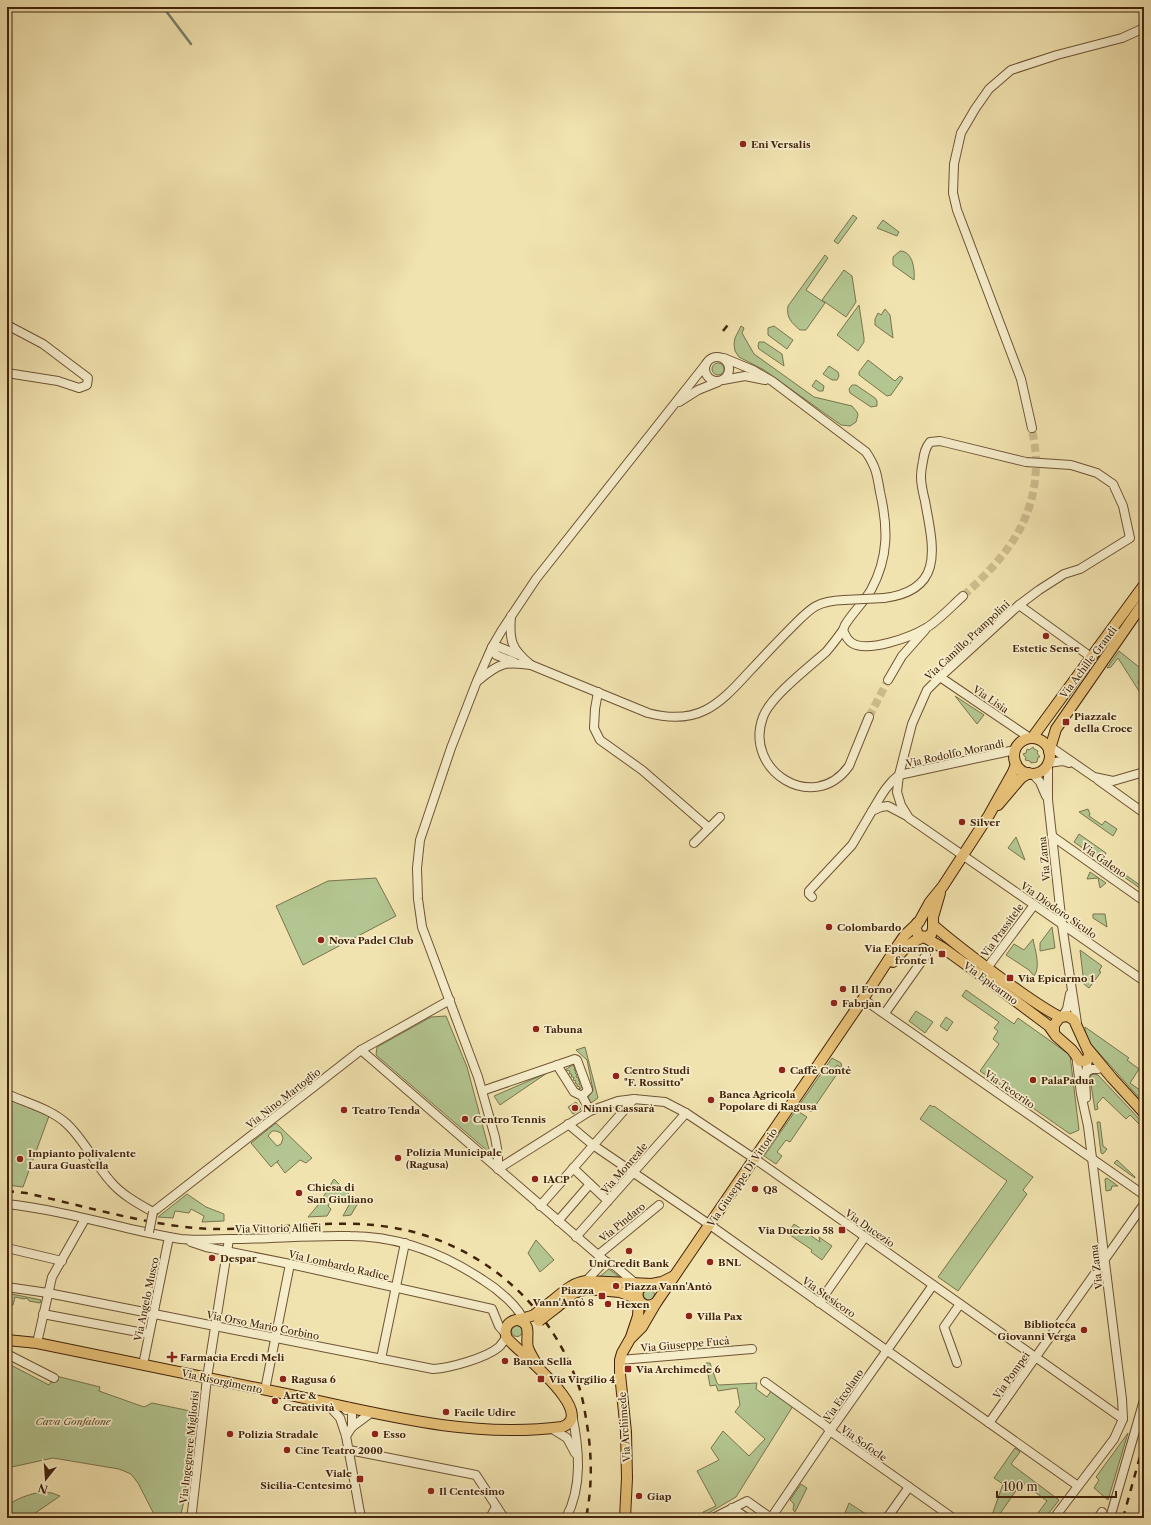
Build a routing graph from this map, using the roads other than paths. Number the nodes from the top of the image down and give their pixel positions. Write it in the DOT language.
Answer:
graph roads {
  1 [pos="1144,28"];
  2 [pos="7,325"];
  3 [pos="724,358"];
  4 [pos="706,364"];
  5 [pos="7,372"];
  6 [pos="721,381"];
  7 [pos="772,381"];
  8 [pos="669,410"];
  9 [pos="1032,428"];
  10 [pos="1144,585"];
  11 [pos="963,596"];
  12 [pos="1144,602"];
  13 [pos="1019,605"];
  14 [pos="511,614"];
  15 [pos="926,628"];
  16 [pos="843,630"];
  17 [pos="492,647"];
  18 [pos="519,655"];
  19 [pos="1092,657"];
  20 [pos="514,663"];
  21 [pos="532,665"];
  22 [pos="940,677"];
  23 [pos="888,680"];
  24 [pos="477,682"];
  25 [pos="598,692"];
  26 [pos="869,716"];
  27 [pos="1031,738"];
  28 [pos="1048,748"];
  29 [pos="1015,750"];
  30 [pos="1016,764"];
  31 [pos="1048,764"];
  32 [pos="1076,766"];
  33 [pos="1144,772"];
  34 [pos="1031,773"];
  35 [pos="898,775"];
  36 [pos="1094,777"];
  37 [pos="1048,800"];
  38 [pos="872,811"];
  39 [pos="1144,813"];
  40 [pos="989,815"];
  41 [pos="720,817"];
  42 [pos="909,818"];
  43 [pos="709,828"];
  44 [pos="1052,836"];
  45 [pos="694,843"];
  46 [pos="963,855"];
  47 [pos="943,886"];
  48 [pos="812,898"];
  49 [pos="1144,901"];
  50 [pos="1034,904"];
  51 [pos="918,923"];
  52 [pos="932,925"];
  53 [pos="1062,925"];
  54 [pos="924,937"];
  55 [pos="926,955"];
  56 [pos="987,968"];
  57 [pos="876,980"];
  58 [pos="1144,981"];
  59 [pos="1071,987"];
  60 [pos="864,999"];
  61 [pos="450,1000"];
  62 [pos="885,1013"];
  63 [pos="1061,1017"];
  64 [pos="1077,1023"];
  65 [pos="1054,1032"];
  66 [pos="1085,1046"];
  67 [pos="361,1050"];
  68 [pos="1084,1062"];
  69 [pos="557,1065"];
  70 [pos="1112,1078"];
  71 [pos="482,1091"];
  72 [pos="7,1094"];
  73 [pos="582,1096"];
  74 [pos="634,1099"];
  75 [pos="590,1111"];
  76 [pos="686,1113"];
  77 [pos="1086,1113"];
  78 [pos="1144,1113"];
  79 [pos="568,1124"];
  80 [pos="593,1145"];
  81 [pos="1092,1158"];
  82 [pos="755,1159"];
  83 [pos="573,1168"];
  84 [pos="498,1169"];
  85 [pos="633,1173"];
  86 [pos="590,1184"];
  87 [pos="1144,1195"];
  88 [pos="608,1201"];
  89 [pos="7,1204"];
  90 [pos="1144,1204"];
  91 [pos="659,1205"];
  92 [pos="540,1206"];
  93 [pos="153,1212"];
  94 [pos="85,1219"];
  95 [pos="558,1221"];
  96 [pos="710,1225"];
  97 [pos="149,1232"];
  98 [pos="169,1237"];
  99 [pos="576,1237"];
  100 [pos="865,1237"];
  101 [pos="182,1239"];
  102 [pos="229,1239"];
  103 [pos="244,1239"];
  104 [pos="405,1243"];
  105 [pos="7,1248"];
  106 [pos="228,1251"];
  107 [pos="243,1254"];
  108 [pos="601,1258"];
  109 [pos="1105,1260"];
  110 [pos="62,1261"];
  111 [pos="290,1264"];
  112 [pos="676,1275"];
  113 [pos="586,1281"];
  114 [pos="635,1283"];
  115 [pos="649,1284"];
  116 [pos="933,1285"];
  117 [pos="7,1287"];
  118 [pos="395,1287"];
  119 [pos="48,1293"];
  120 [pos="639,1300"];
  121 [pos="657,1302"];
  122 [pos="819,1303"];
  123 [pos="555,1304"];
  124 [pos="960,1304"];
  125 [pos="153,1313"];
  126 [pos="43,1314"];
  127 [pos="215,1326"];
  128 [pos="524,1326"];
  129 [pos="149,1334"];
  130 [pos="276,1338"];
  131 [pos="508,1338"];
  132 [pos="630,1339"];
  133 [pos="7,1340"];
  134 [pos="37,1343"];
  135 [pos="752,1348"];
  136 [pos="887,1351"];
  137 [pos="7,1354"];
  138 [pos="1035,1357"];
  139 [pos="381,1359"];
  140 [pos="620,1360"];
  141 [pos="956,1362"];
  142 [pos="142,1364"];
  143 [pos="540,1369"];
  144 [pos="54,1378"];
  145 [pos="207,1378"];
  146 [pos="765,1382"];
  147 [pos="265,1390"];
  148 [pos="1144,1400"];
  149 [pos="320,1401"];
  150 [pos="349,1408"];
  151 [pos="372,1412"];
  152 [pos="572,1414"];
  153 [pos="340,1418"];
  154 [pos="1123,1419"];
  155 [pos="990,1423"];
  156 [pos="352,1426"];
  157 [pos="551,1428"];
  158 [pos="830,1431"];
  159 [pos="346,1436"];
  160 [pos="349,1450"];
  161 [pos="578,1463"];
  162 [pos="1078,1486"];
  163 [pos="909,1487"];
  164 [pos="496,1507"];
  165 [pos="732,1508"];
  166 [pos="190,1518"];
  167 [pos="361,1518"];
  168 [pos="490,1518"];
  169 [pos="504,1518"];
  170 [pos="566,1518"];
  171 [pos="626,1518"];
  172 [pos="713,1518"];
  173 [pos="747,1518"];
  174 [pos="771,1518"];
  175 [pos="887,1518"];
  176 [pos="953,1518"];
  177 [pos="1054,1518"];
  178 [pos="1110,1518"];
  1 -- 9 [label="street"];
  2 -- 5 [label="street"];
  3 -- 4 [label="street"];
  3 -- 6 [label="street"];
  3 -- 7 [label="street"];
  4 -- 6 [label="street"];
  4 -- 8 [label="street"];
  6 -- 7 [label="street"];
  6 -- 8 [label="street"];
  7 -- 16 [label="street"];
  8 -- 14 [label="street"];
  10 -- 19 [label="main road, Via Achille Grandi"];
  11 -- 15 [label="street"];
  12 -- 28 [label="main road, Via Achille Grandi"];
  13 -- 19 [label="street"];
  13 -- 22 [label="street, Via Camillo Prampolini"];
  13 -- 25 [label="street, Via Camillo Prampolini, bridge"];
  14 -- 17 [label="street"];
  14 -- 18 [label="street"];
  15 -- 16 [label="street"];
  15 -- 23 [label="street"];
  16 -- 26 [label="street"];
  17 -- 18 [label="street"];
  17 -- 20 [label="street"];
  17 -- 24 [label="street"];
  18 -- 21 [label="street"];
  19 -- 27 [label="main road, Via Achille Grandi"];
  20 -- 21 [label="street"];
  20 -- 24 [label="street"];
  21 -- 25 [label="street"];
  22 -- 27 [label="street, Via Lisia"];
  22 -- 35 [label="street, Via Camillo Prampolini"];
  24 -- 61 [label="street"];
  25 -- 43 [label="street"];
  27 -- 28 [label="main road"];
  27 -- 29 [label="main road"];
  28 -- 31 [label="main road"];
  28 -- 32 [label="street"];
  29 -- 30 [label="main road"];
  29 -- 35 [label="street, Via Rodolfo Morandi"];
  30 -- 34 [label="main road"];
  30 -- 40 [label="main road"];
  31 -- 32 [label="street"];
  31 -- 34 [label="main road"];
  31 -- 37 [label="street"];
  32 -- 36 [label="street"];
  33 -- 36 [label="street"];
  34 -- 37 [label="street"];
  34 -- 40 [label="main road"];
  35 -- 38 [label="street"];
  35 -- 42 [label="street, Via Camillo Prampolini"];
  36 -- 39 [label="street"];
  37 -- 44 [label="street, Via Zama"];
  38 -- 42 [label="street"];
  38 -- 48 [label="street"];
  40 -- 46 [label="main road"];
  41 -- 43 [label="street"];
  42 -- 46 [label="street, Via Camillo Prampolini"];
  43 -- 45 [label="street"];
  44 -- 49 [label="street, Via Galeno"];
  44 -- 53 [label="street, Via Zama"];
  46 -- 47 [label="main road"];
  46 -- 50 [label="street, Via Diodoro Siculo"];
  47 -- 51 [label="main road"];
  47 -- 52 [label="main road"];
  50 -- 53 [label="street, Via Diodoro Siculo"];
  50 -- 56 [label="street, Via Prassitele"];
  51 -- 52 [label="main road"];
  51 -- 54 [label="main road"];
  51 -- 57 [label="main road"];
  52 -- 54 [label="main road"];
  52 -- 56 [label="main road, Via Epicarmo"];
  53 -- 58 [label="street, Via Diodoro Siculo"];
  53 -- 59 [label="street, Via Zama"];
  54 -- 57 [label="main road"];
  54 -- 65 [label="main road, Via Epicarmo"];
  55 -- 62 [label="street"];
  56 -- 63 [label="main road, Via Epicarmo"];
  57 -- 60 [label="main road, Via Giuseppe Di Vittorio"];
  59 -- 63 [label="street"];
  59 -- 64 [label="street, Via Zama"];
  60 -- 62 [label="street, Via Teocrito"];
  60 -- 82 [label="main road, Via Giuseppe Di Vittorio"];
  61 -- 67 [label="street, Via Nino Martoglio"];
  61 -- 71 [label="street"];
  62 -- 81 [label="street, Via Teocrito"];
  63 -- 64 [label="main road, Via Epicarmo"];
  63 -- 65 [label="main road"];
  64 -- 66 [label="main road"];
  65 -- 68 [label="main road, Via Epicarmo"];
  66 -- 68 [label="main road"];
  66 -- 70 [label="main road"];
  67 -- 84 [label="street"];
  67 -- 93 [label="street, Via Nino Martoglio"];
  68 -- 70 [label="main road"];
  68 -- 77 [label="street"];
  68 -- 77 [label="street"];
  69 -- 71 [label="street"];
  69 -- 73 [label="street"];
  69 -- 73 [label="street"];
  70 -- 78 [label="main road"];
  71 -- 84 [label="street"];
  72 -- 93 [label="street"];
  73 -- 75 [label="street"];
  74 -- 75 [label="street, Via Ducezio"];
  74 -- 76 [label="street, Via Ducezio"];
  74 -- 80 [label="street"];
  75 -- 79 [label="street, Via Ducezio"];
  76 -- 82 [label="street, Via Ducezio"];
  76 -- 85 [label="street, Via Monreale"];
  77 -- 81 [label="street, Via Zama"];
  79 -- 80 [label="street, Via Stesicoro"];
  79 -- 84 [label="street, Via Ducezio"];
  80 -- 83 [label="street"];
  80 -- 85 [label="street, Via Stesicoro"];
  81 -- 87 [label="street, Via Teocrito"];
  81 -- 109 [label="street, Via Zama"];
  82 -- 96 [label="main road, Via Giuseppe Di Vittorio"];
  82 -- 100 [label="street, Via Ducezio"];
  83 -- 86 [label="street"];
  83 -- 92 [label="street"];
  84 -- 92 [label="street"];
  85 -- 88 [label="street, Via Monreale"];
  85 -- 96 [label="street, Via Stesicoro"];
  86 -- 88 [label="street"];
  86 -- 95 [label="street"];
  88 -- 99 [label="street, Via Monreale"];
  89 -- 94 [label="street, Via Vittorio Alfieri"];
  90 -- 109 [label="street, Via Pompei"];
  91 -- 108 [label="street, Via Pindaro"];
  92 -- 95 [label="street"];
  93 -- 97 [label="street, bridge"];
  94 -- 97 [label="street, Via Vittorio Alfieri"];
  94 -- 110 [label="street"];
  95 -- 99 [label="street"];
  96 -- 112 [label="main road, Via Giuseppe Di Vittorio"];
  96 -- 122 [label="street, Via Stesicoro"];
  97 -- 98 [label="street, Via Vittorio Alfieri"];
  98 -- 101 [label="street, Via Vittorio Alfieri"];
  98 -- 125 [label="street, Via Angelo Musco"];
  99 -- 108 [label="street"];
  100 -- 116 [label="street, Via Ducezio"];
  100 -- 122 [label="street"];
  101 -- 102 [label="street, Via Vittorio Alfieri"];
  101 -- 106 [label="street, Via Lombardo Radice"];
  102 -- 103 [label="street, Via Vittorio Alfieri"];
  102 -- 106 [label="street, Via Ingegnere Migliorisi"];
  103 -- 104 [label="street, Via Vittorio Alfieri"];
  103 -- 107 [label="street"];
  104 -- 118 [label="street"];
  104 -- 128 [label="street, Via Vittorio Alfieri"];
  105 -- 110 [label="street"];
  106 -- 107 [label="street, Via Lombardo Radice"];
  106 -- 127 [label="street, Via Ingegnere Migliorisi"];
  107 -- 111 [label="street, Via Lombardo Radice"];
  108 -- 113 [label="street, Via Pindaro"];
  108 -- 114 [label="street"];
  109 -- 138 [label="street, Via Pompei"];
  109 -- 154 [label="street, Via Zama"];
  110 -- 119 [label="street"];
  111 -- 118 [label="street, Via Lombardo Radice"];
  111 -- 130 [label="street"];
  112 -- 115 [label="main road"];
  112 -- 121 [label="main road, Via Giuseppe Di Vittorio"];
  113 -- 114 [label="main road"];
  113 -- 123 [label="main road"];
  114 -- 115 [label="main road"];
  115 -- 120 [label="main road"];
  115 -- 121 [label="main road"];
  116 -- 124 [label="street, Via Ducezio"];
  116 -- 136 [label="street, Via Ercolano"];
  117 -- 119 [label="street, Via Orso Mario Corbino"];
  118 -- 131 [label="street, Via Lombardo Radice"];
  118 -- 139 [label="street"];
  119 -- 125 [label="street, Via Orso Mario Corbino"];
  119 -- 126 [label="street"];
  120 -- 121 [label="main road"];
  120 -- 123 [label="main road"];
  120 -- 132 [label="main road"];
  121 -- 132 [label="main road, Via Giuseppe Di Vittorio"];
  122 -- 136 [label="street, Via Stesicoro"];
  123 -- 128 [label="main road, bridge"];
  124 -- 138 [label="street, Via Ducezio"];
  124 -- 141 [label="street"];
  125 -- 127 [label="street, Via Orso Mario Corbino"];
  125 -- 129 [label="street, Via Angelo Musco"];
  126 -- 129 [label="street"];
  126 -- 134 [label="street"];
  127 -- 130 [label="street, Via Orso Mario Corbino"];
  127 -- 145 [label="street, Via Ingegnere Migliorisi"];
  128 -- 131 [label="main road"];
  128 -- 131 [label="main road"];
  128 -- 143 [label="main road"];
  129 -- 142 [label="street, Via Angelo Musco"];
  130 -- 139 [label="street, Via Orso Mario Corbino"];
  130 -- 147 [label="street"];
  131 -- 139 [label="street, Via Orso Mario Corbino"];
  131 -- 143 [label="main road"];
  132 -- 140 [label="main road, Via Archimede"];
  133 -- 134 [label="main road, Via Risorgimento"];
  134 -- 142 [label="main road, Via Risorgimento"];
  135 -- 140 [label="street, Via Giuseppe Fucà"];
  136 -- 155 [label="street, Via Stesicoro"];
  136 -- 158 [label="street, Via Ercolano"];
  137 -- 144 [label="street"];
  138 -- 154 [label="street, Via Ducezio"];
  138 -- 155 [label="street, Via Pompei"];
  140 -- 171 [label="main road, Via Archimede"];
  142 -- 145 [label="main road, Via Risorgimento"];
  143 -- 152 [label="main road"];
  145 -- 147 [label="main road, Via Risorgimento"];
  145 -- 166 [label="street, Via Ingegnere Migliorisi"];
  146 -- 158 [label="street, Via Sofocle"];
  147 -- 149 [label="main road, Via Risorgimento"];
  148 -- 178 [label="street"];
  149 -- 150 [label="main road, Via Risorgimento"];
  149 -- 153 [label="street"];
  150 -- 151 [label="main road, Via Risorgimento"];
  150 -- 153 [label="street"];
  150 -- 156 [label="street"];
  151 -- 156 [label="street"];
  151 -- 157 [label="main road, Via Risorgimento"];
  152 -- 157 [label="main road, Via Risorgimento"];
  152 -- 161 [label="street"];
  153 -- 159 [label="street"];
  154 -- 162 [label="street"];
  155 -- 162 [label="street, Via Stesicoro"];
  156 -- 159 [label="street"];
  157 -- 161 [label="street"];
  158 -- 163 [label="street, Via Sofocle"];
  158 -- 174 [label="street, Via Ercolano"];
  159 -- 160 [label="street"];
  160 -- 164 [label="street"];
  160 -- 167 [label="street"];
  161 -- 170 [label="street"];
  162 -- 177 [label="street"];
  163 -- 175 [label="street"];
  163 -- 176 [label="street, Via Sofocle"];
  164 -- 168 [label="street"];
  164 -- 169 [label="street"];
  165 -- 172 [label="street"];
  165 -- 173 [label="street"];
  165 -- 174 [label="street"];
}
